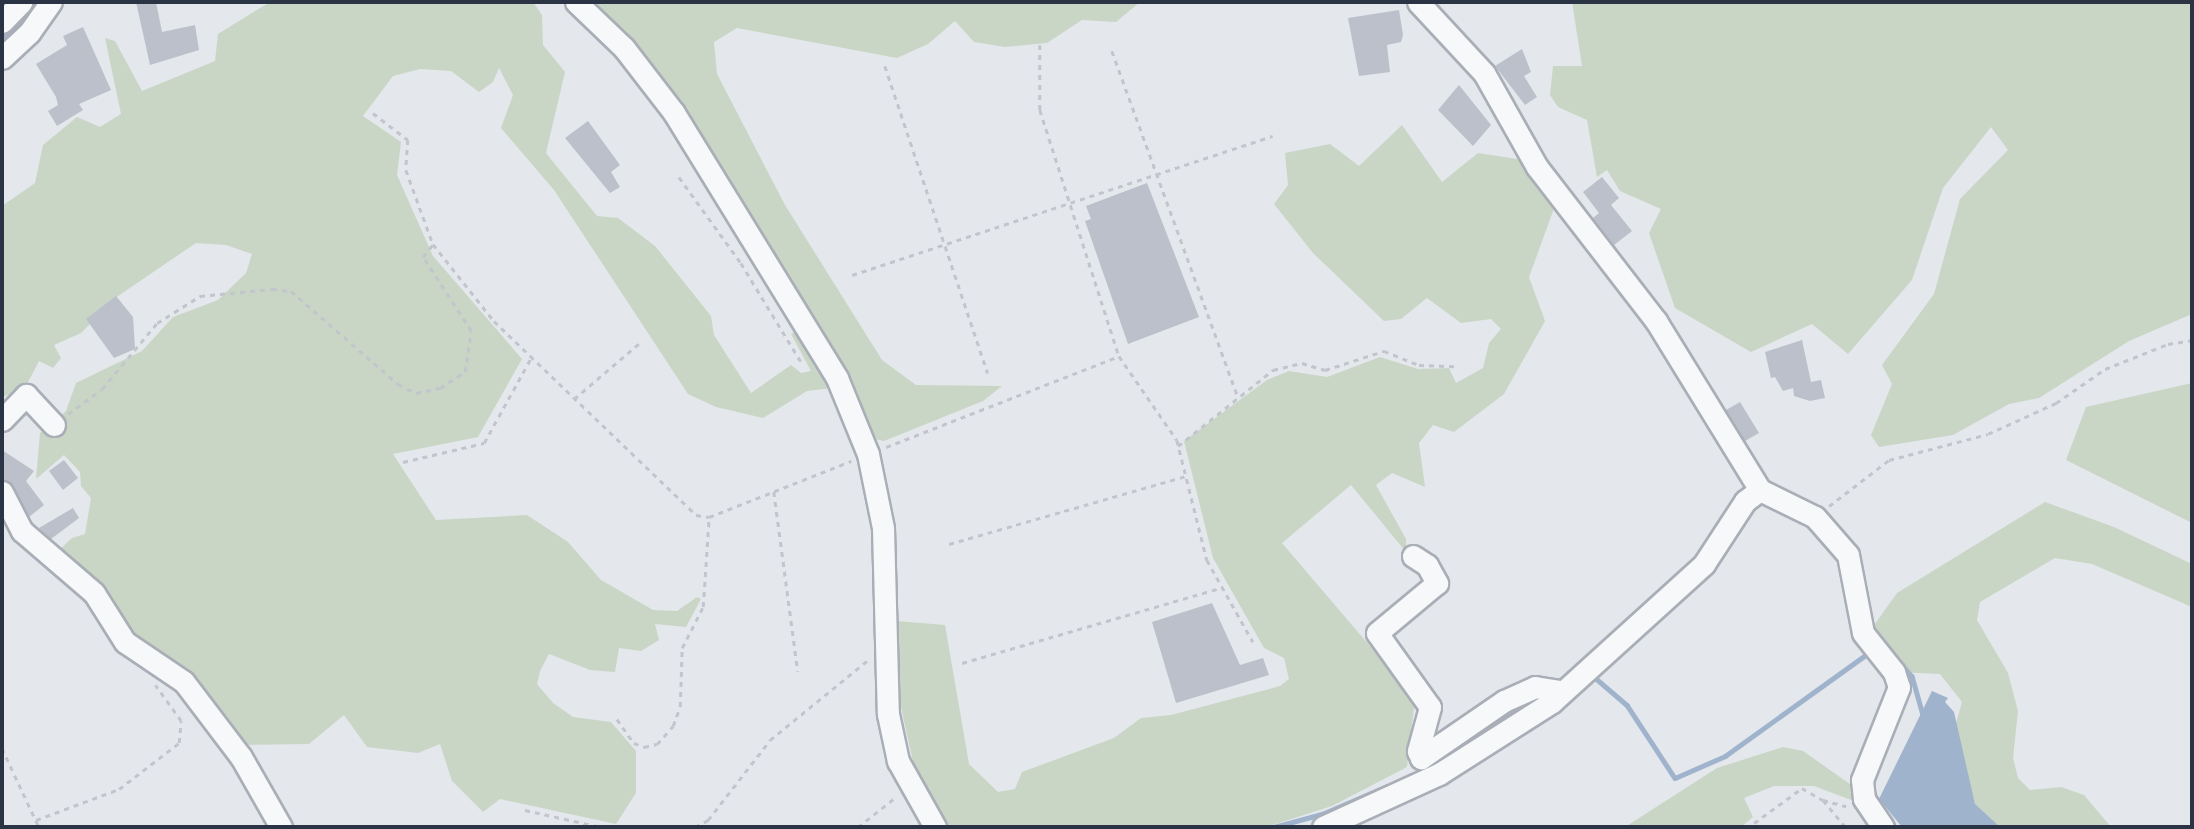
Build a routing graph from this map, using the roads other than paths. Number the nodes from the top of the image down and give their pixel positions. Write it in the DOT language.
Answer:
graph roads {
  1 [pos="576,2"];
  2 [pos="1418,2"];
  3 [pos="20,3"];
  4 [pos="45,10"];
  5 [pos="2,23"];
  6 [pos="2,58"];
  7 [pos="2,420"];
  8 [pos="54,425"];
  9 [pos="1760,490"];
  10 [pos="2,492"];
  11 [pos="1413,556"];
  12 [pos="1559,691"];
  13 [pos="281,827"];
  14 [pos="935,827"];
  15 [pos="1323,827"];
  16 [pos="1883,827"];
  1 -- 14 [label="street"];
  2 -- 9 [label="street"];
  3 -- 4 [label="street"];
  3 -- 5 [label="street"];
  4 -- 6 [label="street"];
  7 -- 8 [label="street"];
  9 -- 12 [label="street"];
  9 -- 16 [label="street"];
  10 -- 13 [label="street"];
  11 -- 12 [label="street"];
  12 -- 15 [label="street"];
}
